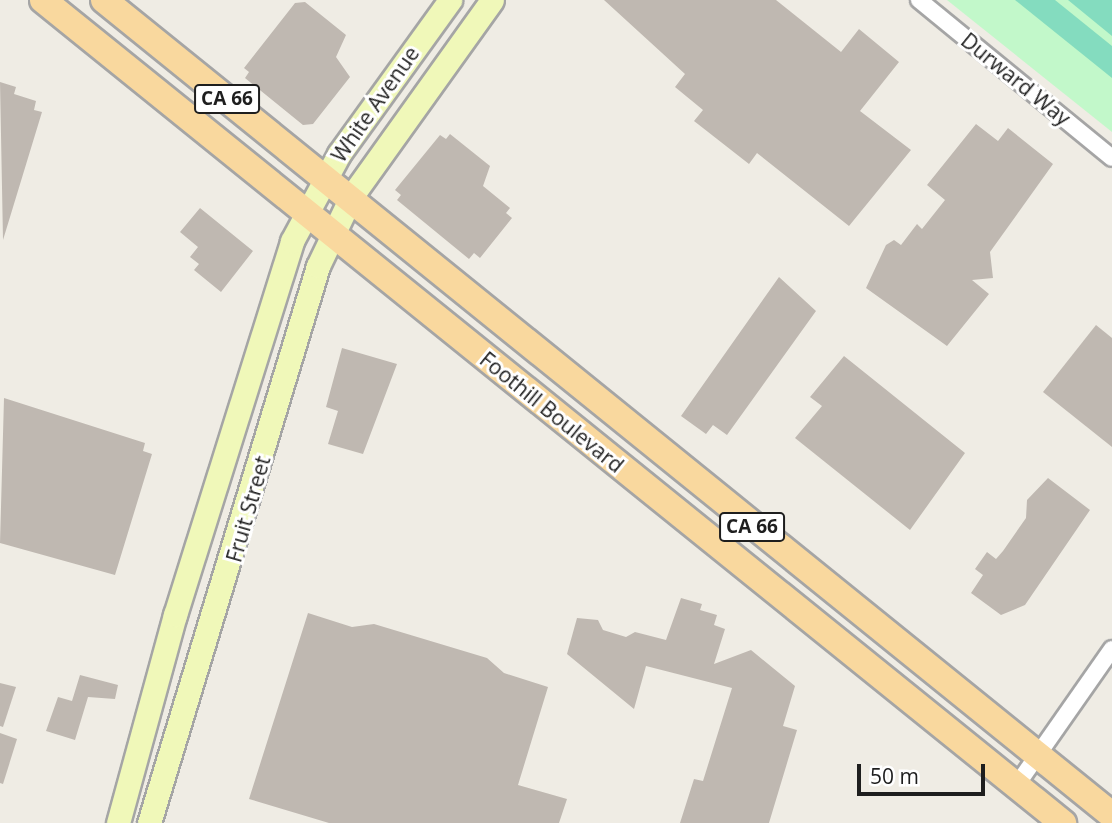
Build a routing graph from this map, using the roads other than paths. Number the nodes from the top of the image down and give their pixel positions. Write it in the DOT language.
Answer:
graph roads {
  1 [pos="43,0"];
  2 [pos="104,0"];
  3 [pos="450,0"];
  4 [pos="492,0"];
  5 [pos="919,0"];
  6 [pos="1112,158"];
  7 [pos="325,176"];
  8 [pos="351,197"];
  9 [pos="306,212"];
  10 [pos="332,233"];
  11 [pos="1112,649"];
  12 [pos="1037,756"];
  13 [pos="1016,786"];
  14 [pos="1112,815"];
  15 [pos="118,823"];
  16 [pos="149,823"];
  17 [pos="1063,823"];
  1 -- 9 [label="main road, Foothill Boulevard / CA 66"];
  2 -- 7 [label="main road, Foothill Boulevard / CA 66"];
  3 -- 7 [label="main road, White Avenue"];
  4 -- 8 [label="main road, White Avenue"];
  5 -- 6 [label="street, Durward Way"];
  7 -- 8 [label="main road, Foothill Boulevard / CA 66"];
  7 -- 9 [label="main road, White Avenue"];
  8 -- 10 [label="main road, Fruit Street"];
  8 -- 12 [label="main road, Foothill Boulevard / CA 66"];
  9 -- 10 [label="main road, Foothill Boulevard / CA 66"];
  9 -- 15 [label="main road, Fruit Street"];
  10 -- 13 [label="main road, Foothill Boulevard / CA 66"];
  10 -- 16 [label="main road, Fruit Street"];
  11 -- 12 [label="street"];
  12 -- 13 [label="street"];
  12 -- 14 [label="main road, Foothill Boulevard / CA 66"];
  13 -- 17 [label="main road, Foothill Boulevard / CA 66"];
}
